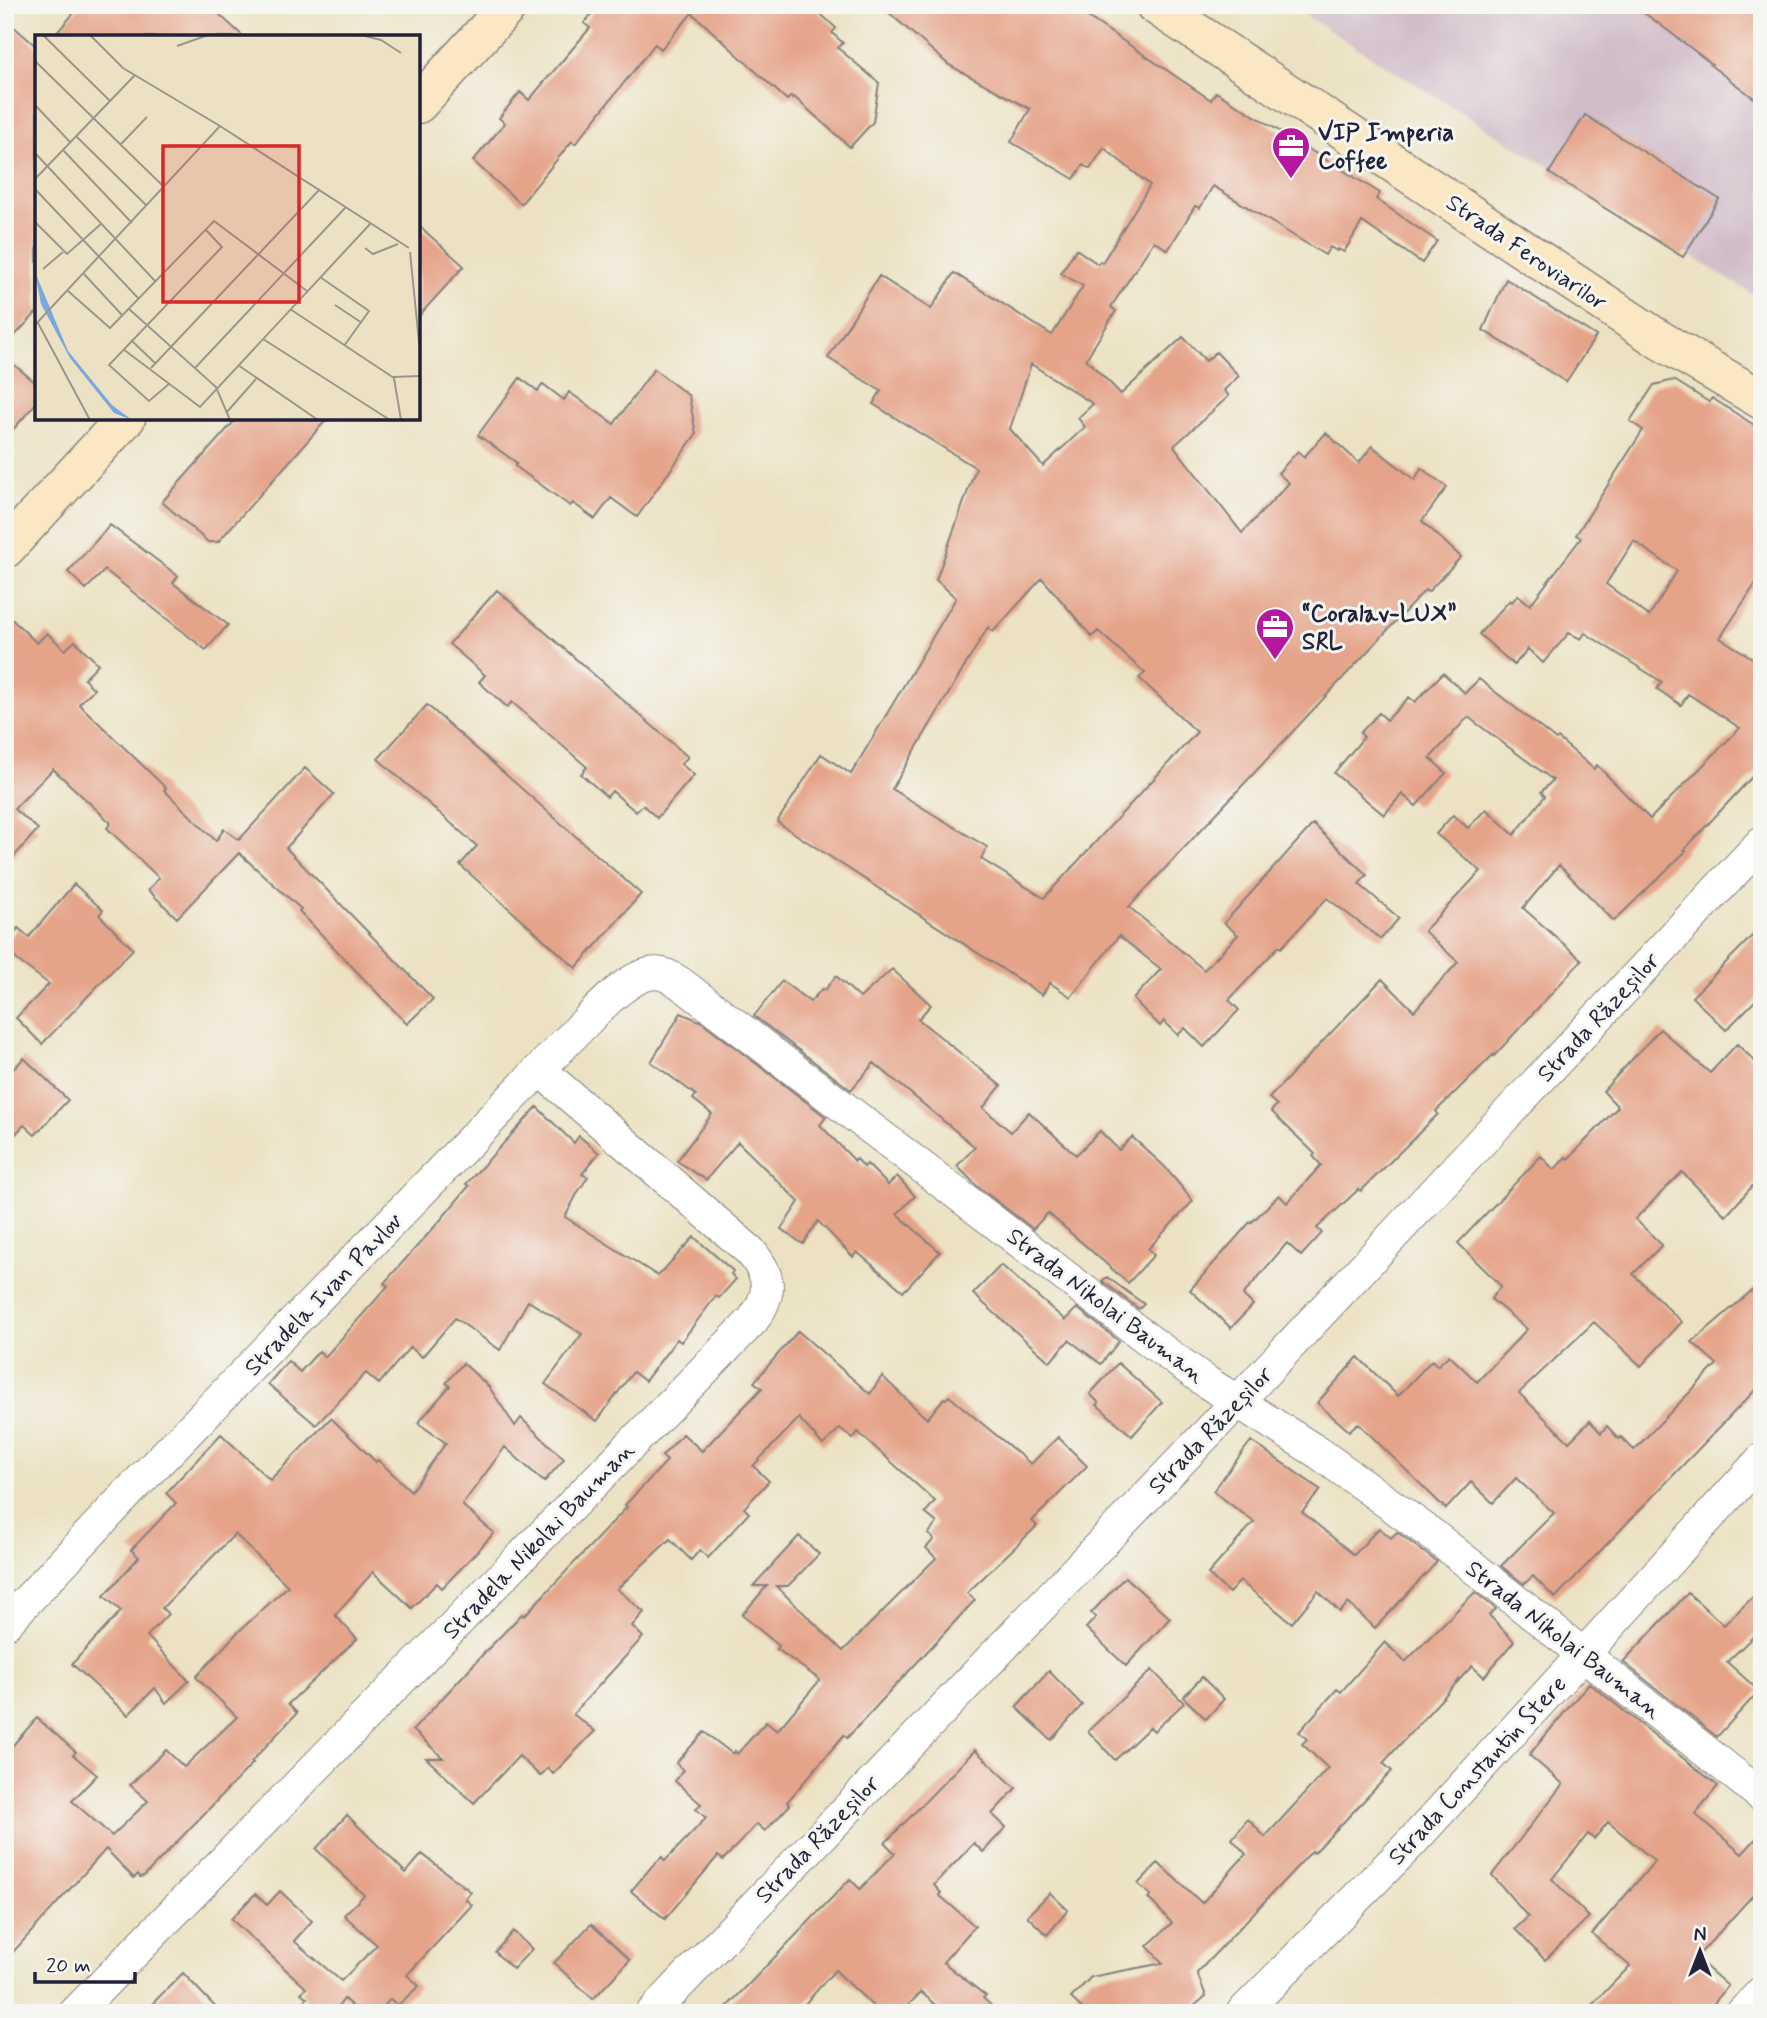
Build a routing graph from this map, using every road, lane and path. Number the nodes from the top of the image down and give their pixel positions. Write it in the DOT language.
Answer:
graph roads {
  1 [pos="509,5"];
  2 [pos="1155,5"];
  3 [pos="420,102"];
  4 [pos="1762,400"];
  5 [pos="124,420"];
  6 [pos="9,537"];
  7 [pos="1762,842"];
  8 [pos="649,974"];
  9 [pos="541,1070"];
  10 [pos="1239,1401"];
  11 [pos="1762,1460"];
  12 [pos="5,1624"];
  13 [pos="1583,1655"];
  14 [pos="1762,1796"];
  15 [pos="1762,1992"];
  16 [pos="75,2013"];
  17 [pos="652,2013"];
  18 [pos="1242,2013"];
  19 [pos="1742,2013"];
  1 -- 3 [label="main road"];
  2 -- 4 [label="main road, Strada Feroviarilor"];
  5 -- 6 [label="main road"];
  7 -- 10 [label="street, Strada Răzeșilor"];
  8 -- 9 [label="street, Stradela Ivan Pavlov"];
  8 -- 10 [label="street, Strada Nikolai Bauman"];
  9 -- 12 [label="street, Stradela Ivan Pavlov"];
  9 -- 16 [label="street, Stradela Nikolai Bauman"];
  10 -- 13 [label="street, Strada Nikolai Bauman"];
  10 -- 17 [label="street, Strada Răzeșilor"];
  11 -- 13 [label="street, Strada Constantin Stere"];
  13 -- 14 [label="street, Strada Nikolai Bauman"];
  13 -- 18 [label="street, Strada Constantin Stere"];
  15 -- 19 [label="street"];
}
